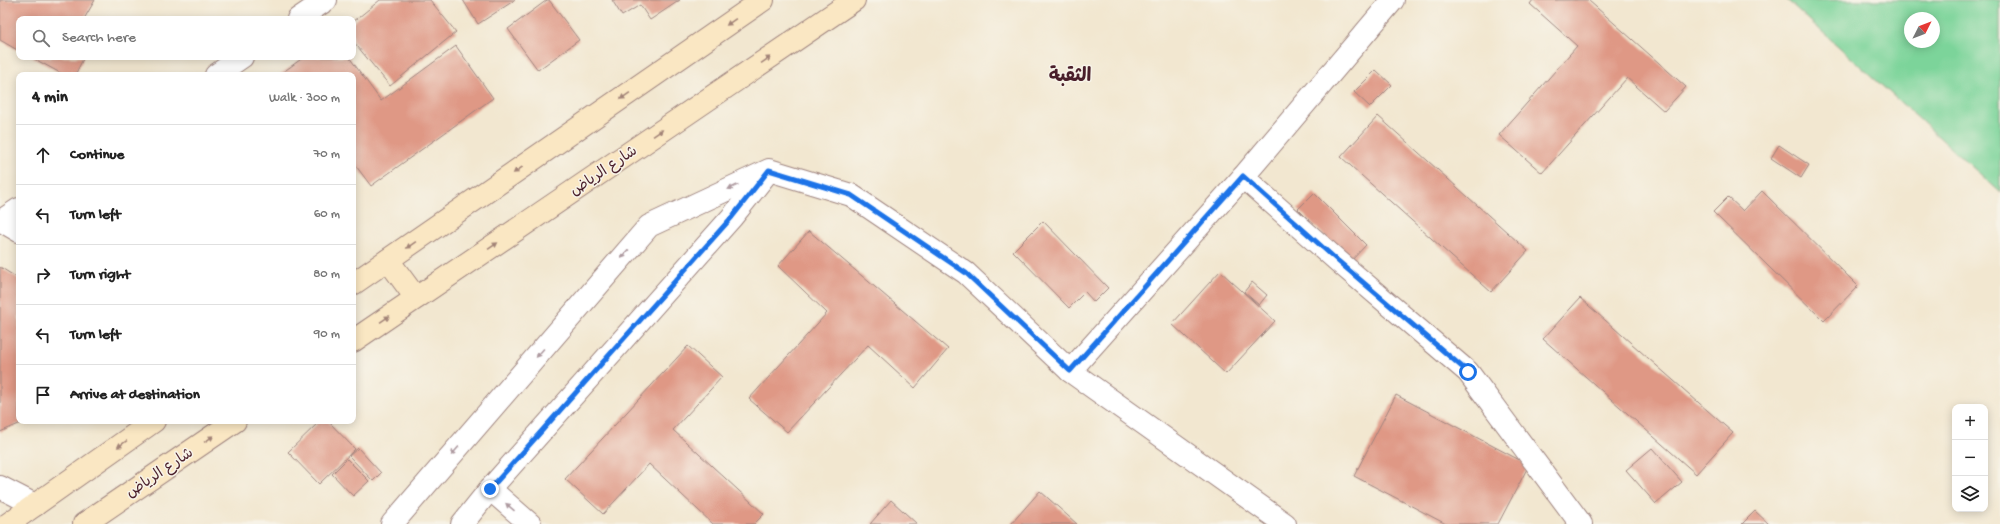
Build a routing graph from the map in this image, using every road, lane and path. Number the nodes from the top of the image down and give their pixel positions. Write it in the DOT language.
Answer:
graph roads {
  1 [pos="326,0"];
  2 [pos="763,0"];
  3 [pos="854,0"];
  4 [pos="1394,0"];
  5 [pos="302,16"];
  6 [pos="238,60"];
  7 [pos="220,72"];
  8 [pos="769,170"];
  9 [pos="1243,176"];
  10 [pos="388,260"];
  11 [pos="356,282"];
  12 [pos="416,298"];
  13 [pos="356,339"];
  14 [pos="1070,371"];
  15 [pos="150,424"];
  16 [pos="231,424"];
  17 [pos="0,487"];
  18 [pos="490,489"];
  19 [pos="35,505"];
  20 [pos="8,524"];
  21 [pos="84,524"];
  22 [pos="392,524"];
  23 [pos="462,524"];
  24 [pos="530,524"];
  25 [pos="1285,524"];
  26 [pos="1581,524"];
  1 -- 5 [label="street"];
  2 -- 10 [label="main road, one-way"];
  12 -- 3 [label="main road, شارع الرياض, one-way"];
  4 -- 9 [label="street"];
  6 -- 7 [label="street"];
  8 -- 14 [label="street"];
  8 -- 18 [label="street"];
  8 -- 22 [label="street, one-way"];
  9 -- 14 [label="street"];
  9 -- 26 [label="street"];
  10 -- 11 [label="main road"];
  10 -- 12 [label="main road"];
  13 -- 12 [label="main road, شارع الرياض, one-way"];
  14 -- 25 [label="street"];
  15 -- 19 [label="main road, one-way"];
  21 -- 16 [label="main road, شارع الرياض, one-way"];
  17 -- 19 [label="street"];
  18 -- 23 [label="street"];
  24 -- 18 [label="street, one-way"];
  19 -- 20 [label="main road"];
}
